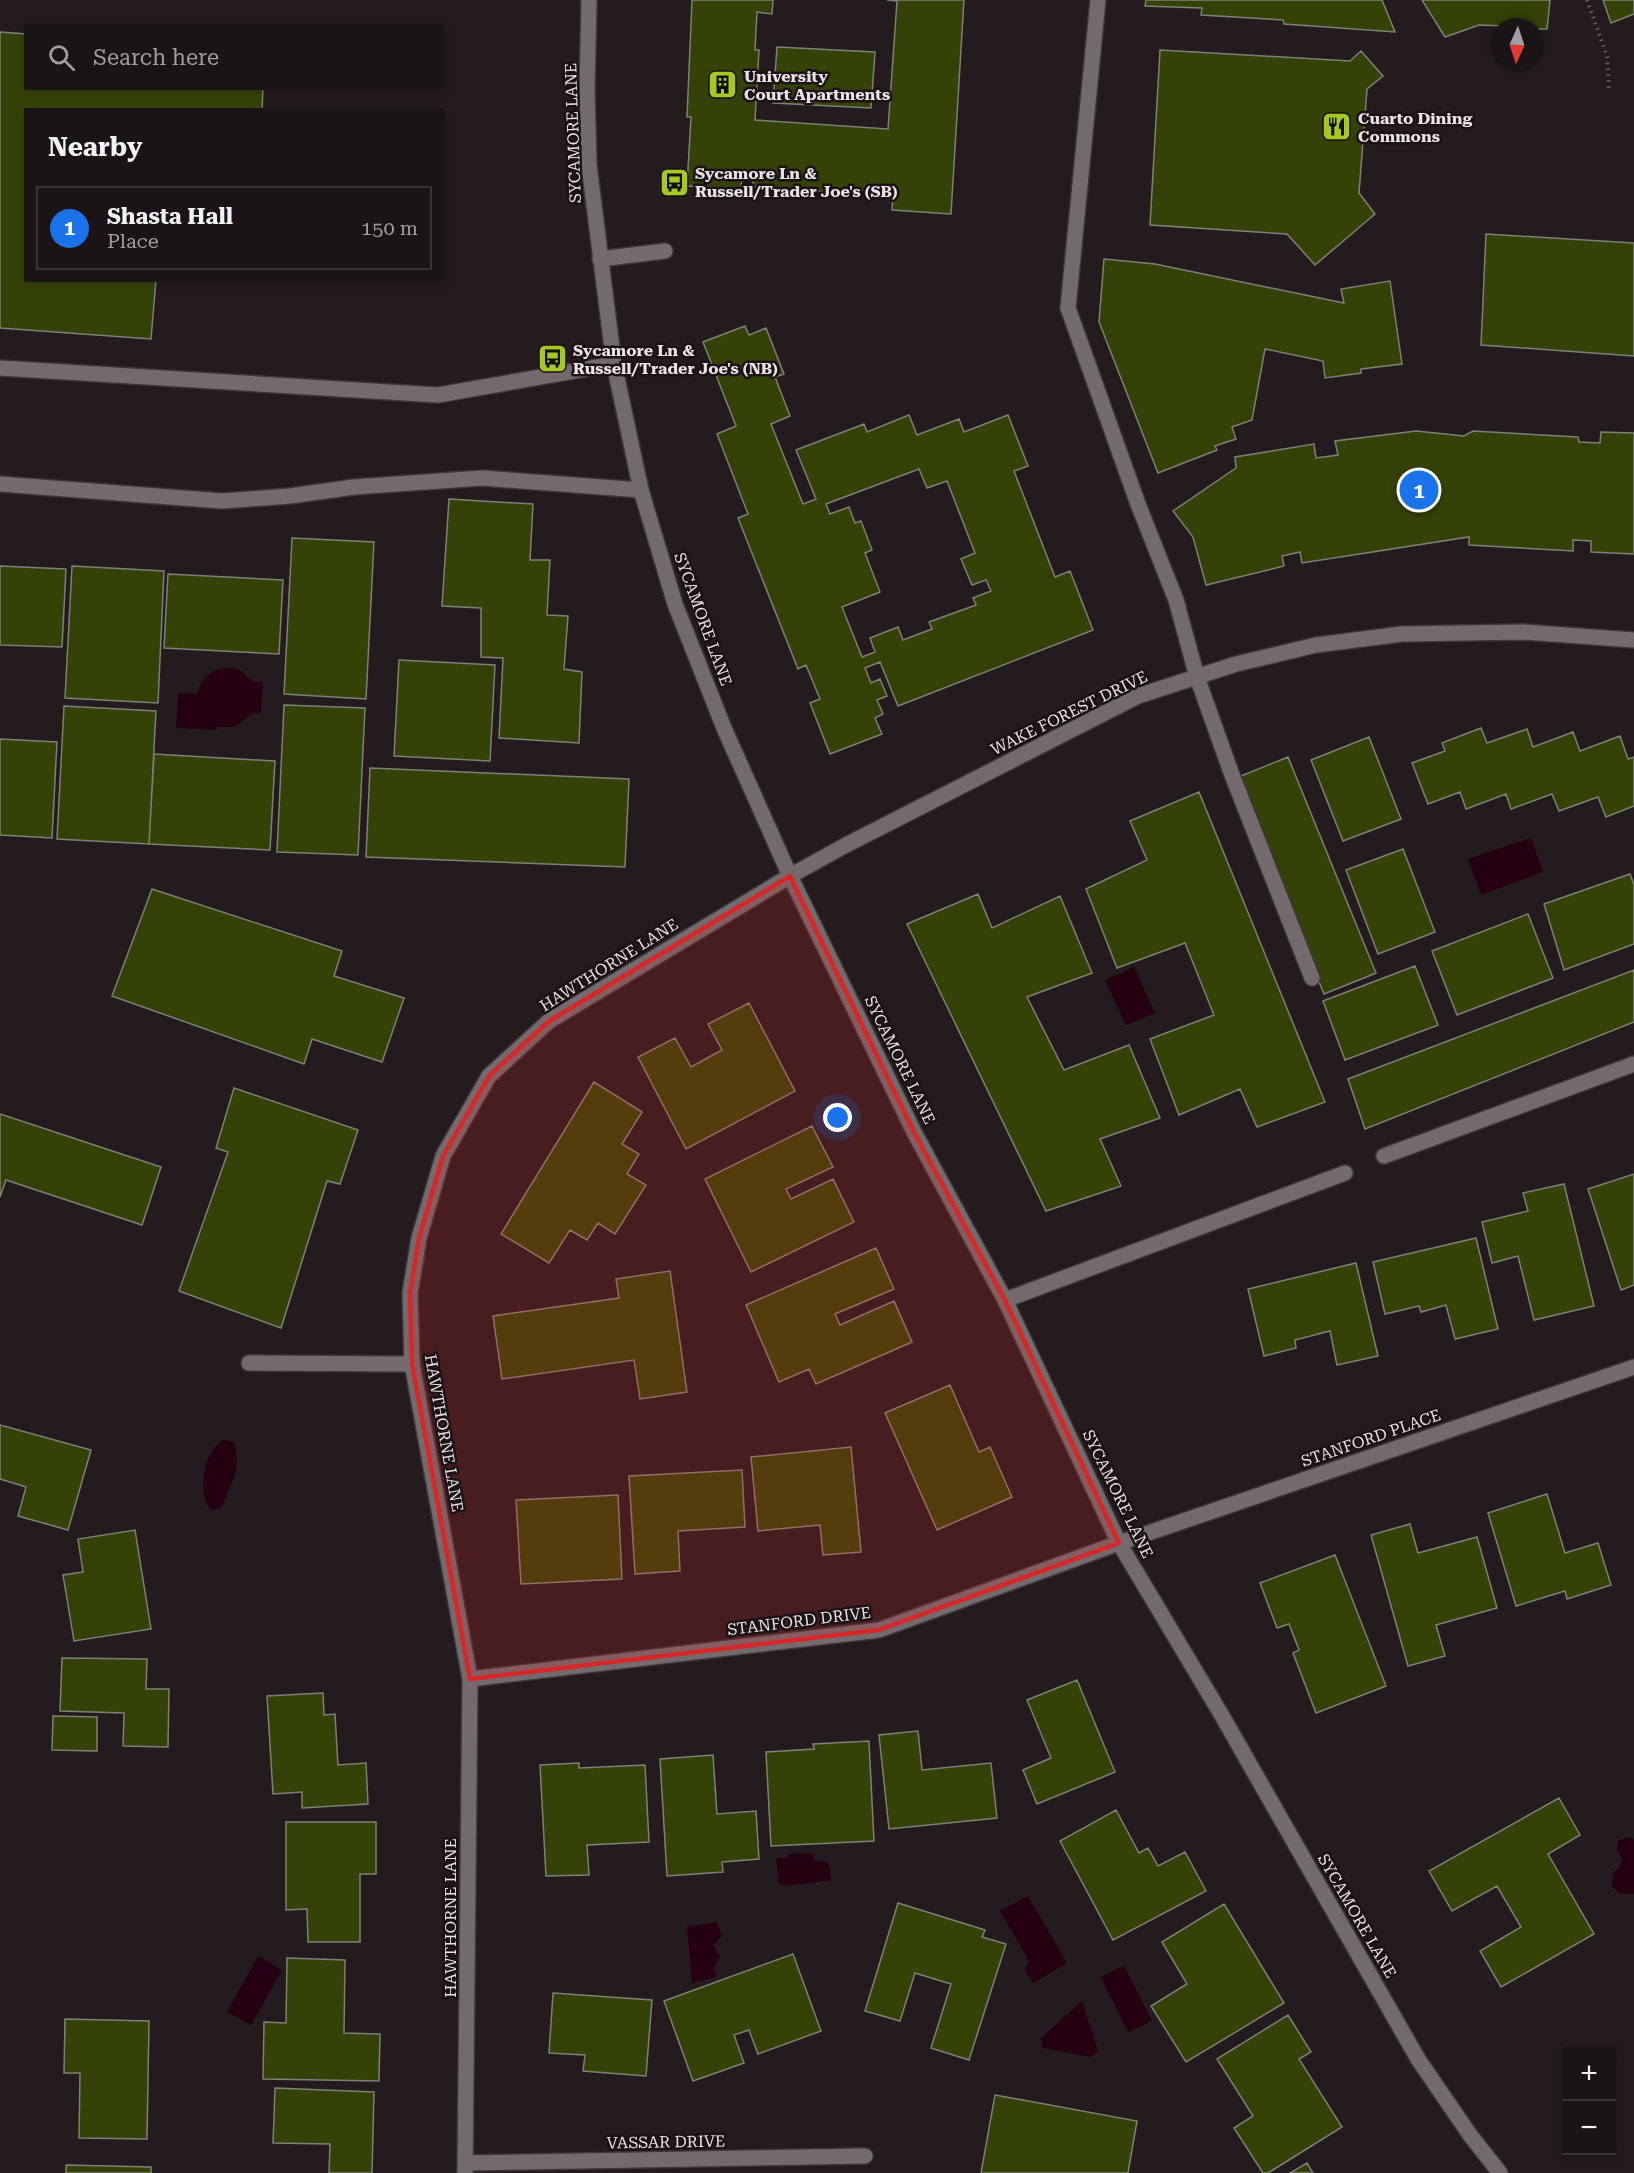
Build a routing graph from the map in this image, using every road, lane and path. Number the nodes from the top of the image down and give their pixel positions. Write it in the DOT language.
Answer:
graph roads {
  1 [pos="589,0"];
  2 [pos="1098,0"];
  3 [pos="1587,0"];
  4 [pos="1609,88"];
  5 [pos="665,250"];
  6 [pos="600,259"];
  7 [pos="614,364"];
  8 [pos="0,368"];
  9 [pos="0,484"];
  10 [pos="640,490"];
  11 [pos="1634,640"];
  12 [pos="1197,677"];
  13 [pos="790,876"];
  14 [pos="1312,978"];
  15 [pos="1634,1064"];
  16 [pos="1384,1156"];
  17 [pos="1346,1173"];
  18 [pos="1005,1300"];
  19 [pos="249,1363"];
  20 [pos="412,1364"];
  21 [pos="1634,1367"];
  22 [pos="1119,1543"];
  23 [pos="470,1679"];
  24 [pos="866,2157"];
  25 [pos="465,2168"];
  26 [pos="1500,2173"];
  1 -- 6 [label="street, SYCAMORE LANE"];
  2 -- 12 [label="street"];
  3 -- 4 [label="path"];
  5 -- 6 [label="street"];
  6 -- 7 [label="street, SYCAMORE LANE"];
  7 -- 8 [label="street"];
  7 -- 10 [label="street, SYCAMORE LANE"];
  9 -- 10 [label="street"];
  10 -- 13 [label="street, SYCAMORE LANE"];
  11 -- 12 [label="street, WAKE FOREST DRIVE"];
  12 -- 13 [label="street, WAKE FOREST DRIVE"];
  12 -- 14 [label="street"];
  13 -- 18 [label="street, SYCAMORE LANE"];
  13 -- 20 [label="street, HAWTHORNE LANE"];
  15 -- 16 [label="street"];
  17 -- 18 [label="street"];
  18 -- 22 [label="street, SYCAMORE LANE"];
  19 -- 20 [label="street"];
  20 -- 23 [label="street, HAWTHORNE LANE"];
  21 -- 22 [label="street, STANFORD PLACE"];
  22 -- 23 [label="street, STANFORD DRIVE"];
  22 -- 26 [label="street, SYCAMORE LANE"];
  23 -- 25 [label="street, HAWTHORNE LANE"];
  24 -- 25 [label="street, VASSAR DRIVE"];
}
